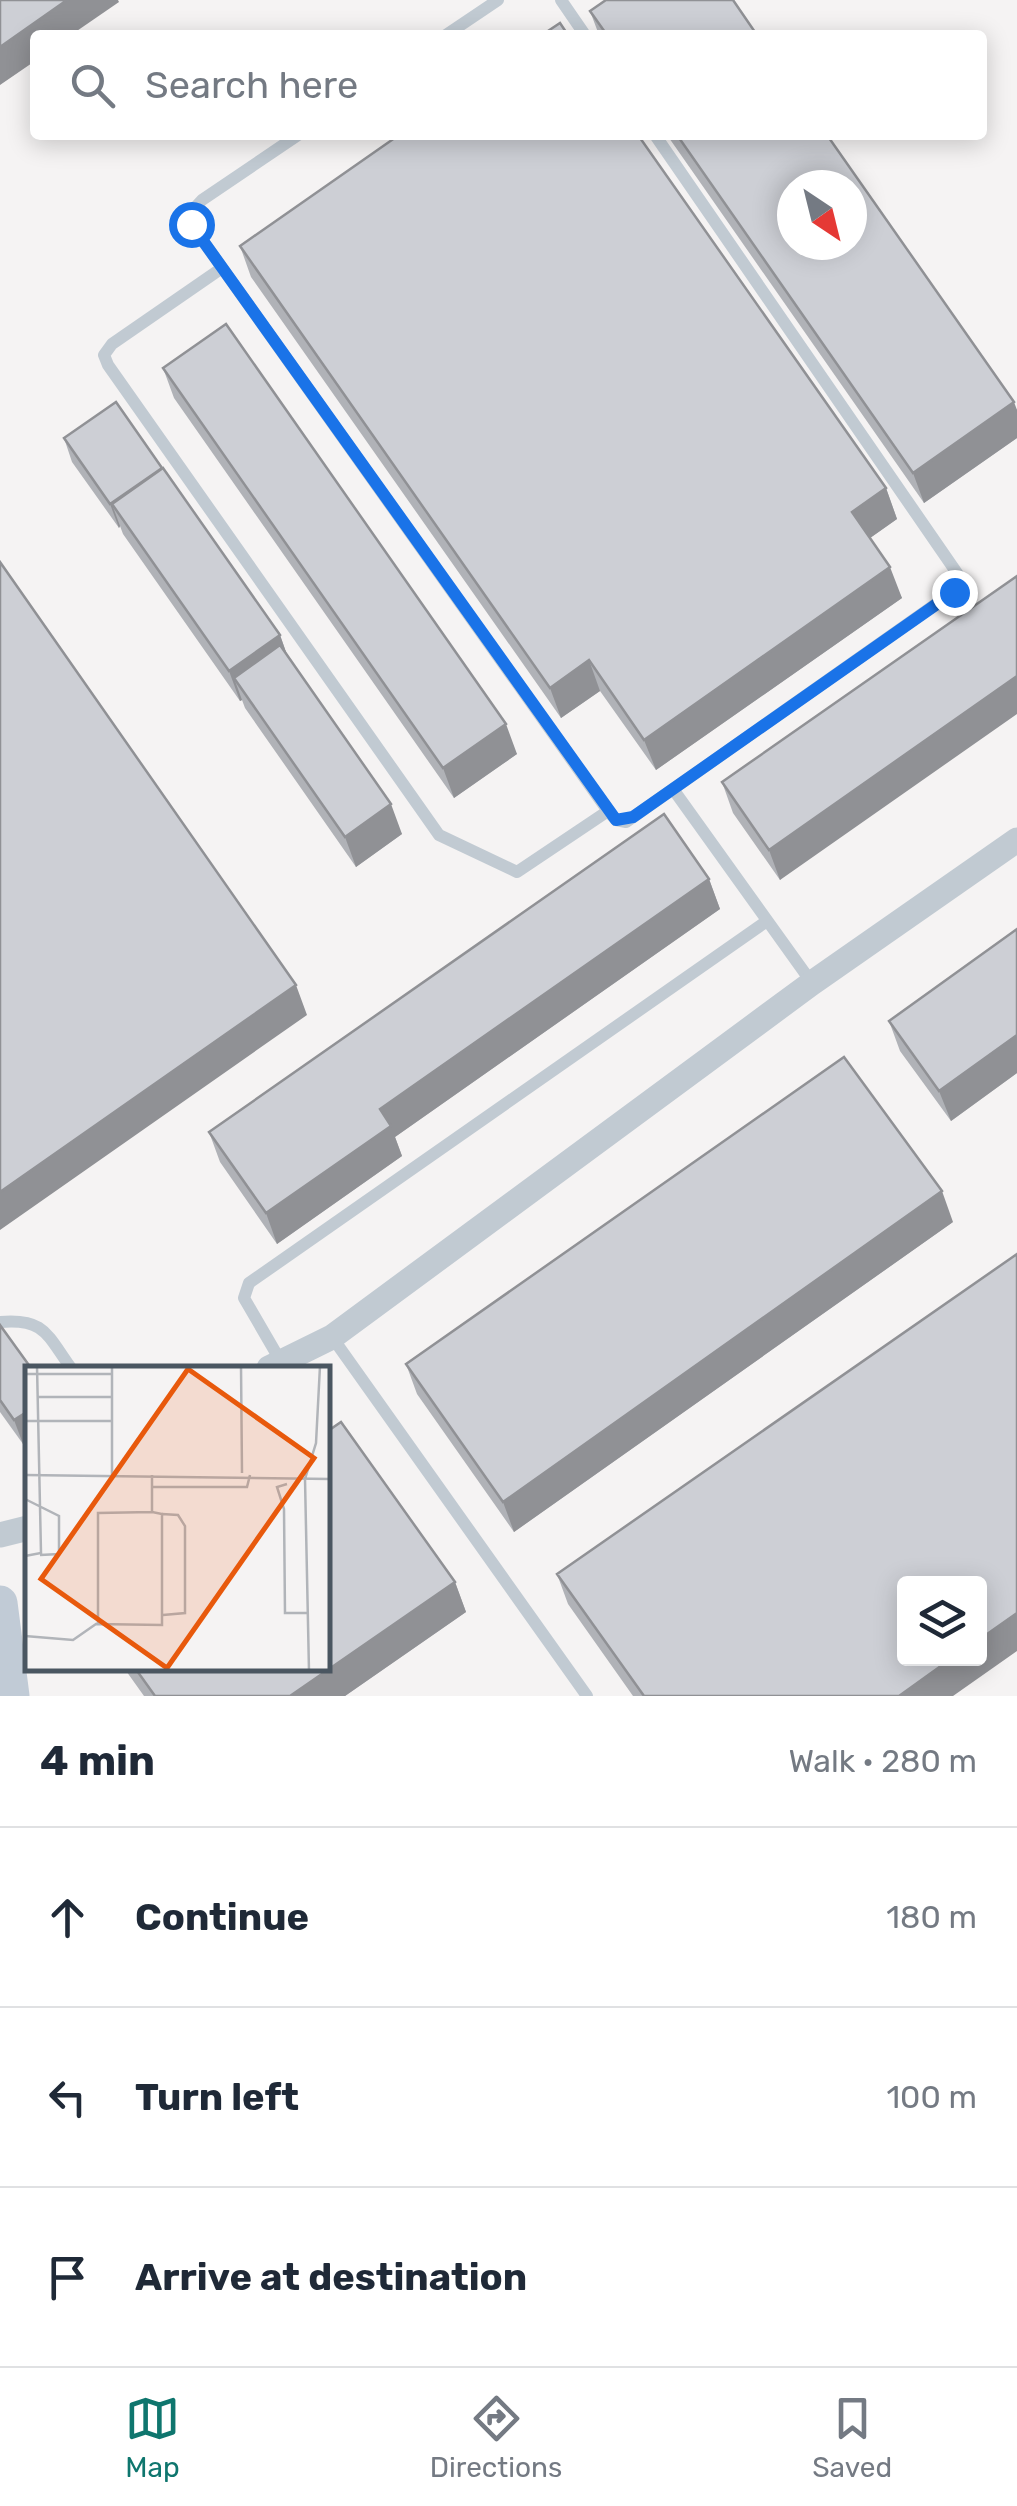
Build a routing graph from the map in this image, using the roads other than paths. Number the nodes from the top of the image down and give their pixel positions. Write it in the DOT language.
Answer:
graph roads {
  1 [pos="498,0"];
  2 [pos="560,0"];
  3 [pos="453,30"];
  4 [pos="581,30"];
  5 [pos="291,140"];
  6 [pos="658,140"];
  7 [pos="222,268"];
  8 [pos="673,789"];
  9 [pos="608,812"];
  10 [pos="1017,840"];
  11 [pos="767,920"];
  12 [pos="812,984"];
  13 [pos="0,1322"];
  14 [pos="332,1337"];
  15 [pos="275,1364"];
  16 [pos="70,1366"];
  17 [pos="25,1529"];
  18 [pos="0,1536"];
  19 [pos="0,1603"];
  20 [pos="12,1696"];
  21 [pos="587,1696"];
  1 -- 3 [label="lane"];
  2 -- 4 [label="lane"];
  5 -- 7 [label="lane"];
  6 -- 8 [label="lane"];
  7 -- 9 [label="lane"];
  7 -- 9 [label="lane"];
  8 -- 9 [label="lane"];
  8 -- 11 [label="lane"];
  10 -- 12 [label="street"];
  11 -- 12 [label="lane"];
  11 -- 15 [label="lane"];
  12 -- 14 [label="street"];
  13 -- 16 [label="lane"];
  14 -- 15 [label="street"];
  14 -- 21 [label="lane"];
  17 -- 18 [label="street"];
  19 -- 20 [label="street"];
}
